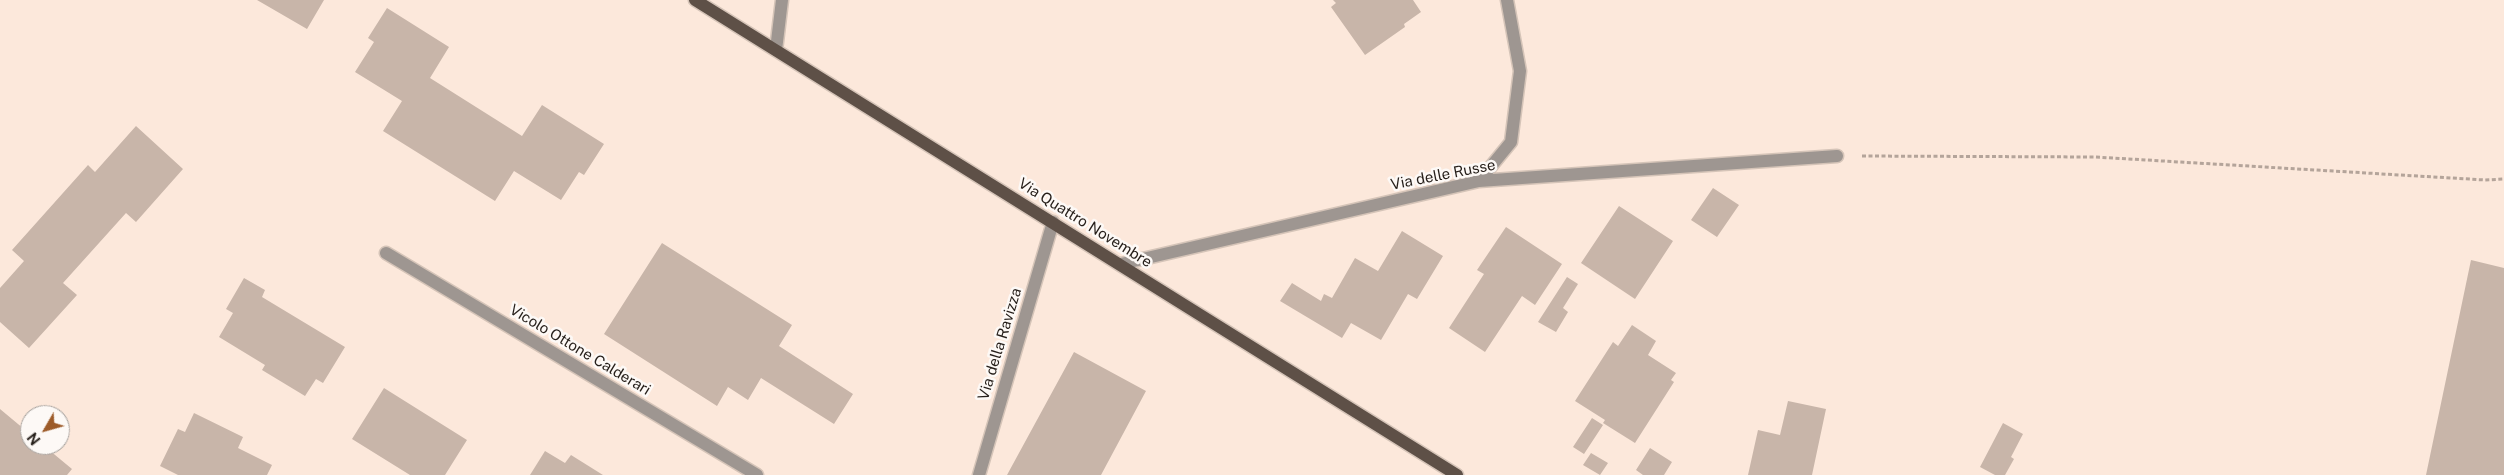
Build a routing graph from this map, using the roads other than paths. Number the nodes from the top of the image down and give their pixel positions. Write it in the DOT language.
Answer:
graph roads {
  1 [pos="695,0"];
  2 [pos="782,0"];
  3 [pos="1507,0"];
  4 [pos="776,50"];
  5 [pos="1837,156"];
  6 [pos="1479,181"];
  7 [pos="1053,222"];
  8 [pos="386,253"];
  9 [pos="1121,264"];
  10 [pos="757,475"];
  11 [pos="978,475"];
  12 [pos="1457,475"];
  1 -- 4 [label="main road, Via Quattro Novembre"];
  2 -- 4 [label="street"];
  3 -- 6 [label="street"];
  4 -- 7 [label="main road, Via Quattro Novembre"];
  5 -- 6 [label="street, Via delle Russe"];
  6 -- 9 [label="street, Via delle Russe"];
  7 -- 9 [label="main road, Via Quattro Novembre"];
  7 -- 11 [label="street, Via della Ravizza"];
  8 -- 10 [label="street, Vicolo Ottone Calderari"];
  9 -- 12 [label="main road, Via Quattro Novembre"];
}
